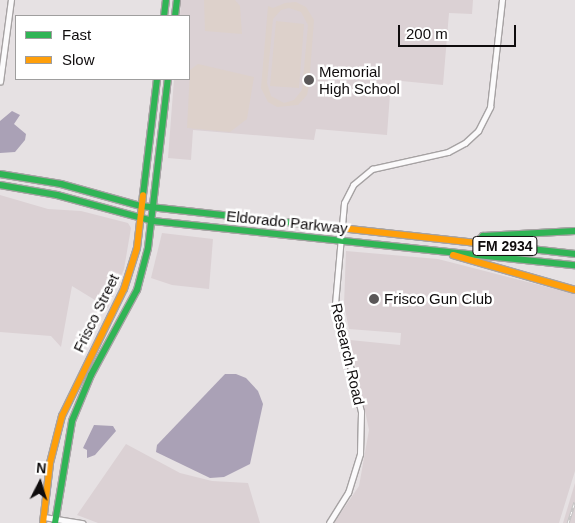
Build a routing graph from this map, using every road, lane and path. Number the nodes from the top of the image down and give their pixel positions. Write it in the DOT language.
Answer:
graph roads {
  1 [pos="11,0"];
  2 [pos="166,0"];
  3 [pos="177,0"];
  4 [pos="502,0"];
  5 [pos="164,15"];
  6 [pos="175,15"];
  7 [pos="157,80"];
  8 [pos="168,80"];
  9 [pos="0,82"];
  10 [pos="0,174"];
  11 [pos="61,184"];
  12 [pos="0,185"];
  13 [pos="57,195"];
  14 [pos="142,206"];
  15 [pos="155,208"];
  16 [pos="140,219"];
  17 [pos="249,219"];
  18 [pos="153,221"];
  19 [pos="340,229"];
  20 [pos="248,230"];
  21 [pos="575,230"];
  22 [pos="339,240"];
  23 [pos="476,243"];
  24 [pos="433,250"];
  25 [pos="575,254"];
  26 [pos="575,265"];
  27 [pos="575,290"];
  28 [pos="62,416"];
  29 [pos="72,421"];
  30 [pos="44,520"];
  31 [pos="55,521"];
  32 [pos="83,523"];
  33 [pos="329,523"];
  1 -- 9 [label="street"];
  2 -- 5 [label="main road"];
  3 -- 6 [label="main road"];
  4 -- 19 [label="street, Research Road"];
  7 -- 14 [label="main road, Frisco Street"];
  8 -- 15 [label="main road, Frisco Street"];
  10 -- 11 [label="main road, Eldorado Parkway / FM 2934"];
  11 -- 13 [label="main road"];
  11 -- 14 [label="main road, Eldorado Parkway / FM 2934"];
  12 -- 13 [label="main road, Eldorado Parkway"];
  13 -- 16 [label="main road, Eldorado Parkway"];
  14 -- 15 [label="main road, Eldorado Parkway / FM 2934"];
  14 -- 16 [label="main road, Frisco Street"];
  15 -- 17 [label="main road, Eldorado Parkway / FM 2934"];
  15 -- 18 [label="main road, Frisco Street"];
  16 -- 18 [label="main road, Eldorado Parkway"];
  16 -- 28 [label="main road, Frisco Street"];
  17 -- 19 [label="main road, Eldorado Parkway / FM 2934"];
  17 -- 20 [label="main road"];
  18 -- 20 [label="main road, Eldorado Parkway"];
  18 -- 29 [label="main road, Frisco Street"];
  19 -- 22 [label="street, Research Road"];
  19 -- 23 [label="main road, Eldorado Parkway / FM 2934"];
  20 -- 22 [label="main road, Eldorado Parkway"];
  21 -- 23 [label="main road"];
  22 -- 24 [label="main road, Eldorado Parkway"];
  22 -- 33 [label="street, Research Road"];
  23 -- 25 [label="main road, Eldorado Parkway / FM 2934"];
  24 -- 26 [label="main road, Eldorado Parkway"];
  24 -- 27 [label="main road"];
  28 -- 29 [label="main road"];
  28 -- 30 [label="main road, Frisco Street"];
  29 -- 31 [label="main road, Frisco Street"];
  30 -- 31 [label="street"];
  31 -- 32 [label="street"];
}
